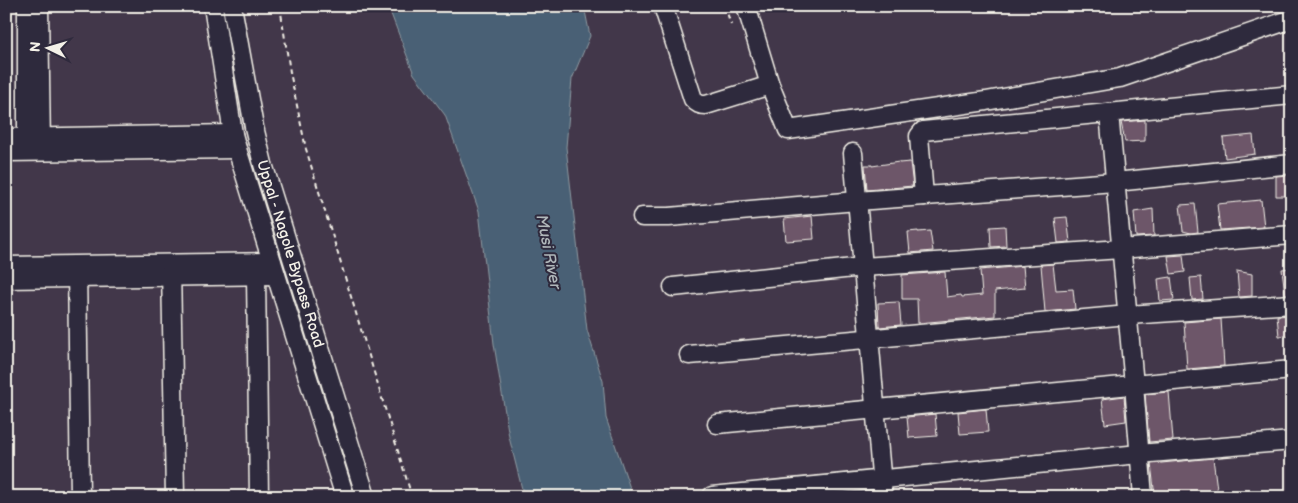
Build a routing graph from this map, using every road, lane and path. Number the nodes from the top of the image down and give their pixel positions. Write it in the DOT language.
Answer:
graph roads {
  1 [pos="27,6"];
  2 [pos="39,6"];
  3 [pos="213,6"];
  4 [pos="232,6"];
  5 [pos="280,6"];
  6 [pos="663,6"];
  7 [pos="725,6"];
  8 [pos="746,6"];
  9 [pos="1292,19"];
  10 [pos="731,25"];
  11 [pos="770,85"];
  12 [pos="1292,95"];
  13 [pos="1109,113"];
  14 [pos="6,138"];
  15 [pos="235,141"];
  16 [pos="34,145"];
  17 [pos="6,152"];
  18 [pos="853,152"];
  19 [pos="1292,164"];
  20 [pos="1115,182"];
  21 [pos="924,196"];
  22 [pos="857,201"];
  23 [pos="642,217"];
  24 [pos="1292,235"];
  25 [pos="1121,249"];
  26 [pos="6,266"];
  27 [pos="863,267"];
  28 [pos="274,268"];
  29 [pos="171,270"];
  30 [pos="82,271"];
  31 [pos="256,276"];
  32 [pos="6,278"];
  33 [pos="673,287"];
  34 [pos="1292,304"];
  35 [pos="1128,315"];
  36 [pos="869,338"];
  37 [pos="688,355"];
  38 [pos="1292,370"];
  39 [pos="1134,385"];
  40 [pos="876,409"];
  41 [pos="716,424"];
  42 [pos="1292,441"];
  43 [pos="1139,454"];
  44 [pos="883,488"];
  45 [pos="712,496"];
  46 [pos="80,497"];
  47 [pos="91,497"];
  48 [pos="175,497"];
  49 [pos="259,497"];
  50 [pos="345,497"];
  51 [pos="366,497"];
  52 [pos="412,497"];
  53 [pos="1143,497"];
  1 -- 16 [label="street"];
  2 -- 16 [label="street"];
  3 -- 15 [label="street, Uppal - Nagole Bypass Road"];
  4 -- 51 [label="street, Uppal - Nagole Bypass Road"];
  5 -- 52 [label="path"];
  6 -- 11 [label="street"];
  7 -- 10 [label="path"];
  8 -- 11 [label="street"];
  9 -- 11 [label="street"];
  12 -- 13 [label="street"];
  13 -- 20 [label="street"];
  13 -- 21 [label="street"];
  14 -- 16 [label="street"];
  15 -- 16 [label="street"];
  15 -- 28 [label="street, Uppal - Nagole Bypass Road"];
  16 -- 17 [label="street"];
  18 -- 22 [label="street"];
  19 -- 20 [label="street"];
  20 -- 21 [label="street"];
  20 -- 25 [label="street"];
  21 -- 22 [label="street"];
  22 -- 23 [label="street"];
  22 -- 27 [label="street"];
  24 -- 25 [label="street"];
  25 -- 27 [label="street"];
  25 -- 35 [label="street"];
  26 -- 30 [label="street"];
  27 -- 33 [label="street"];
  27 -- 36 [label="street"];
  28 -- 29 [label="street"];
  28 -- 31 [label="street"];
  28 -- 50 [label="street, Uppal - Nagole Bypass Road"];
  29 -- 30 [label="street"];
  29 -- 31 [label="street"];
  29 -- 48 [label="street"];
  30 -- 32 [label="street"];
  30 -- 46 [label="street"];
  30 -- 47 [label="street"];
  31 -- 49 [label="street"];
  34 -- 35 [label="street"];
  35 -- 36 [label="street"];
  35 -- 39 [label="street"];
  36 -- 37 [label="street"];
  36 -- 40 [label="street"];
  38 -- 39 [label="street"];
  39 -- 40 [label="street"];
  39 -- 43 [label="street"];
  40 -- 41 [label="street"];
  40 -- 44 [label="street"];
  42 -- 43 [label="street"];
  43 -- 44 [label="street"];
  43 -- 53 [label="street"];
  44 -- 45 [label="street"];
}
